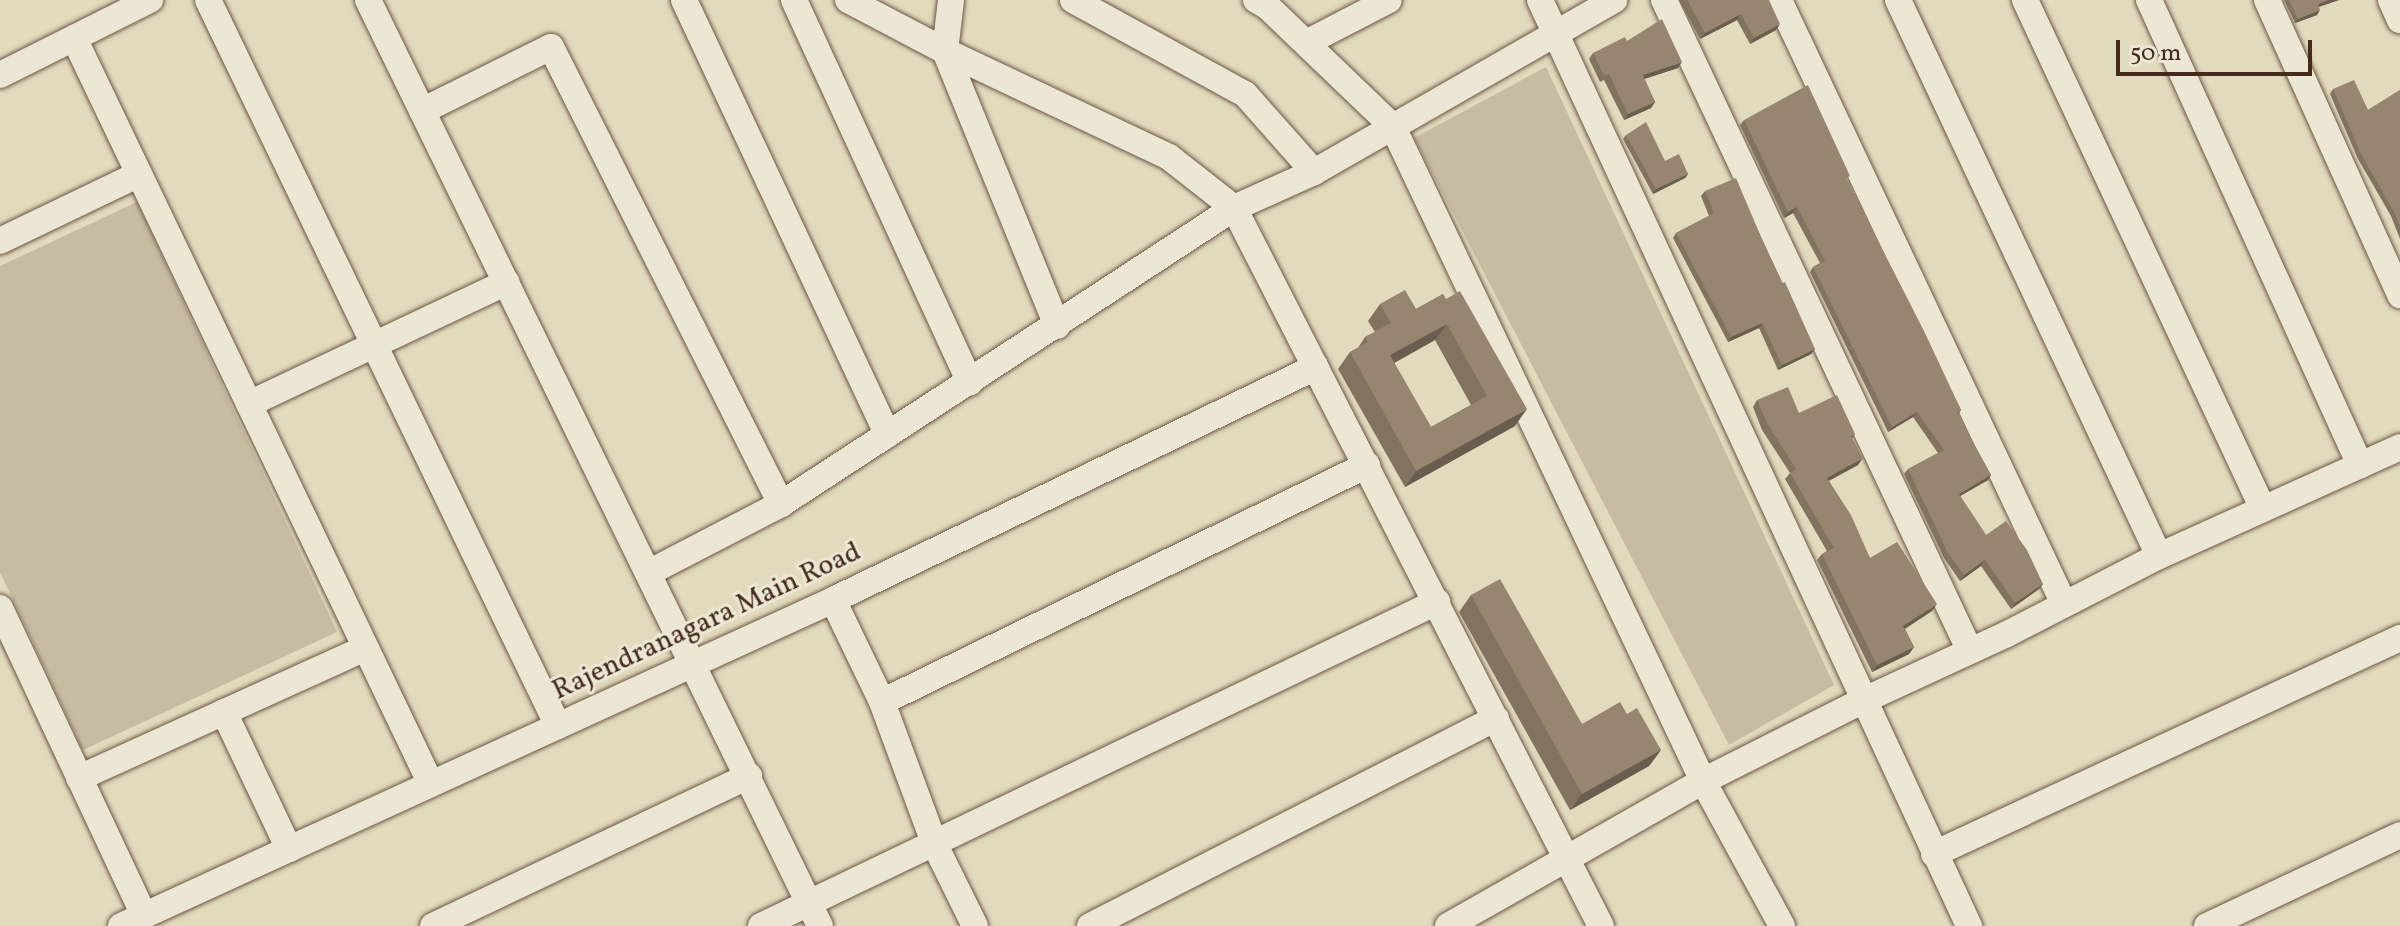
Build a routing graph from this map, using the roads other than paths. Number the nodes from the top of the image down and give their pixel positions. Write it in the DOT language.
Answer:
graph roads {
  1 [pos="150,0"];
  2 [pos="208,0"];
  3 [pos="368,0"];
  4 [pos="684,0"];
  5 [pos="794,0"];
  6 [pos="848,0"];
  7 [pos="951,0"];
  8 [pos="1073,0"];
  9 [pos="1256,0"];
  10 [pos="1389,0"];
  11 [pos="1540,0"];
  12 [pos="1614,0"];
  13 [pos="1664,0"];
  14 [pos="1779,0"];
  15 [pos="1898,0"];
  16 [pos="2025,0"];
  17 [pos="2149,0"];
  18 [pos="2267,0"];
  19 [pos="2391,0"];
  20 [pos="2400,20"];
  21 [pos="1556,33"];
  22 [pos="74,38"];
  23 [pos="1306,43"];
  24 [pos="945,51"];
  25 [pos="0,75"];
  26 [pos="422,111"];
  27 [pos="1393,127"];
  28 [pos="1314,172"];
  29 [pos="137,175"];
  30 [pos="1234,208"];
  31 [pos="1,237"];
  32 [pos="507,282"];
  33 [pos="2400,295"];
  34 [pos="1057,326"];
  35 [pos="374,345"];
  36 [pos="1316,367"];
  37 [pos="970,382"];
  38 [pos="249,404"];
  39 [pos="888,435"];
  40 [pos="2400,447"];
  41 [pos="1367,465"];
  42 [pos="2360,465"];
  43 [pos="781,504"];
  44 [pos="2263,509"];
  45 [pos="2159,556"];
  46 [pos="650,572"];
  47 [pos="833,600"];
  48 [pos="1437,602"];
  49 [pos="2064,604"];
  50 [pos="0,608"];
  51 [pos="2400,638"];
  52 [pos="365,648"];
  53 [pos="1969,649"];
  54 [pos="695,663"];
  55 [pos="1862,701"];
  56 [pos="882,702"];
  57 [pos="224,712"];
  58 [pos="1496,718"];
  59 [pos="558,726"];
  60 [pos="749,776"];
  61 [pos="79,778"];
  62 [pos="1703,781"];
  63 [pos="431,784"];
  64 [pos="2400,835"];
  65 [pos="935,845"];
  66 [pos="289,849"];
  67 [pos="1934,854"];
  68 [pos="1567,861"];
  69 [pos="815,914"];
  70 [pos="132,921"];
  71 [pos="433,926"];
  72 [pos="761,926"];
  73 [pos="975,926"];
  74 [pos="1090,926"];
  75 [pos="1448,926"];
  76 [pos="1601,926"];
  77 [pos="1782,926"];
  78 [pos="1969,926"];
  79 [pos="2207,926"];
  1 -- 22 [label="street"];
  2 -- 35 [label="street"];
  3 -- 26 [label="street"];
  4 -- 39 [label="street"];
  5 -- 37 [label="street"];
  6 -- 24 [label="street"];
  7 -- 24 [label="street"];
  8 -- 28 [label="street"];
  9 -- 23 [label="street"];
  10 -- 23 [label="street"];
  11 -- 21 [label="street"];
  12 -- 21 [label="street"];
  13 -- 53 [label="street"];
  14 -- 49 [label="street"];
  15 -- 45 [label="street"];
  16 -- 44 [label="street"];
  17 -- 42 [label="street"];
  18 -- 33 [label="street"];
  19 -- 20 [label="street"];
  21 -- 27 [label="street"];
  21 -- 55 [label="street"];
  22 -- 25 [label="street"];
  22 -- 29 [label="street"];
  23 -- 27 [label="street"];
  24 -- 30 [label="street"];
  24 -- 34 [label="street"];
  26 -- 32 [label="street"];
  26 -- 43 [label="street"];
  27 -- 28 [label="street"];
  27 -- 62 [label="street"];
  28 -- 30 [label="street"];
  29 -- 31 [label="street"];
  29 -- 38 [label="street"];
  30 -- 34 [label="street"];
  30 -- 36 [label="street"];
  32 -- 35 [label="street"];
  32 -- 46 [label="street"];
  34 -- 37 [label="street"];
  35 -- 38 [label="street"];
  35 -- 59 [label="street"];
  36 -- 41 [label="street"];
  36 -- 47 [label="street, Rajendranagara Main Road"];
  37 -- 39 [label="street"];
  38 -- 52 [label="street"];
  39 -- 43 [label="street"];
  40 -- 42 [label="street"];
  41 -- 48 [label="street"];
  41 -- 56 [label="street"];
  42 -- 44 [label="street"];
  43 -- 46 [label="street"];
  44 -- 45 [label="street"];
  45 -- 49 [label="street"];
  46 -- 54 [label="street"];
  47 -- 54 [label="street, Rajendranagara Main Road"];
  47 -- 56 [label="street"];
  48 -- 58 [label="street"];
  48 -- 65 [label="street"];
  49 -- 53 [label="street"];
  50 -- 61 [label="street"];
  51 -- 67 [label="street"];
  52 -- 57 [label="street"];
  52 -- 63 [label="street"];
  53 -- 55 [label="street"];
  54 -- 59 [label="street, Rajendranagara Main Road"];
  54 -- 60 [label="street"];
  55 -- 62 [label="street"];
  55 -- 67 [label="street"];
  56 -- 65 [label="street"];
  57 -- 61 [label="street"];
  57 -- 66 [label="street"];
  58 -- 68 [label="street"];
  58 -- 74 [label="street"];
  59 -- 63 [label="street, Rajendranagara Main Road"];
  60 -- 69 [label="street"];
  60 -- 71 [label="street"];
  61 -- 70 [label="street"];
  62 -- 68 [label="street"];
  62 -- 77 [label="street"];
  63 -- 66 [label="street, Rajendranagara Main Road"];
  64 -- 79 [label="street"];
  65 -- 69 [label="street"];
  65 -- 73 [label="street"];
  66 -- 70 [label="street, Rajendranagara Main Road"];
  67 -- 78 [label="street"];
  68 -- 75 [label="street"];
  68 -- 76 [label="street"];
  69 -- 72 [label="street"];
}
